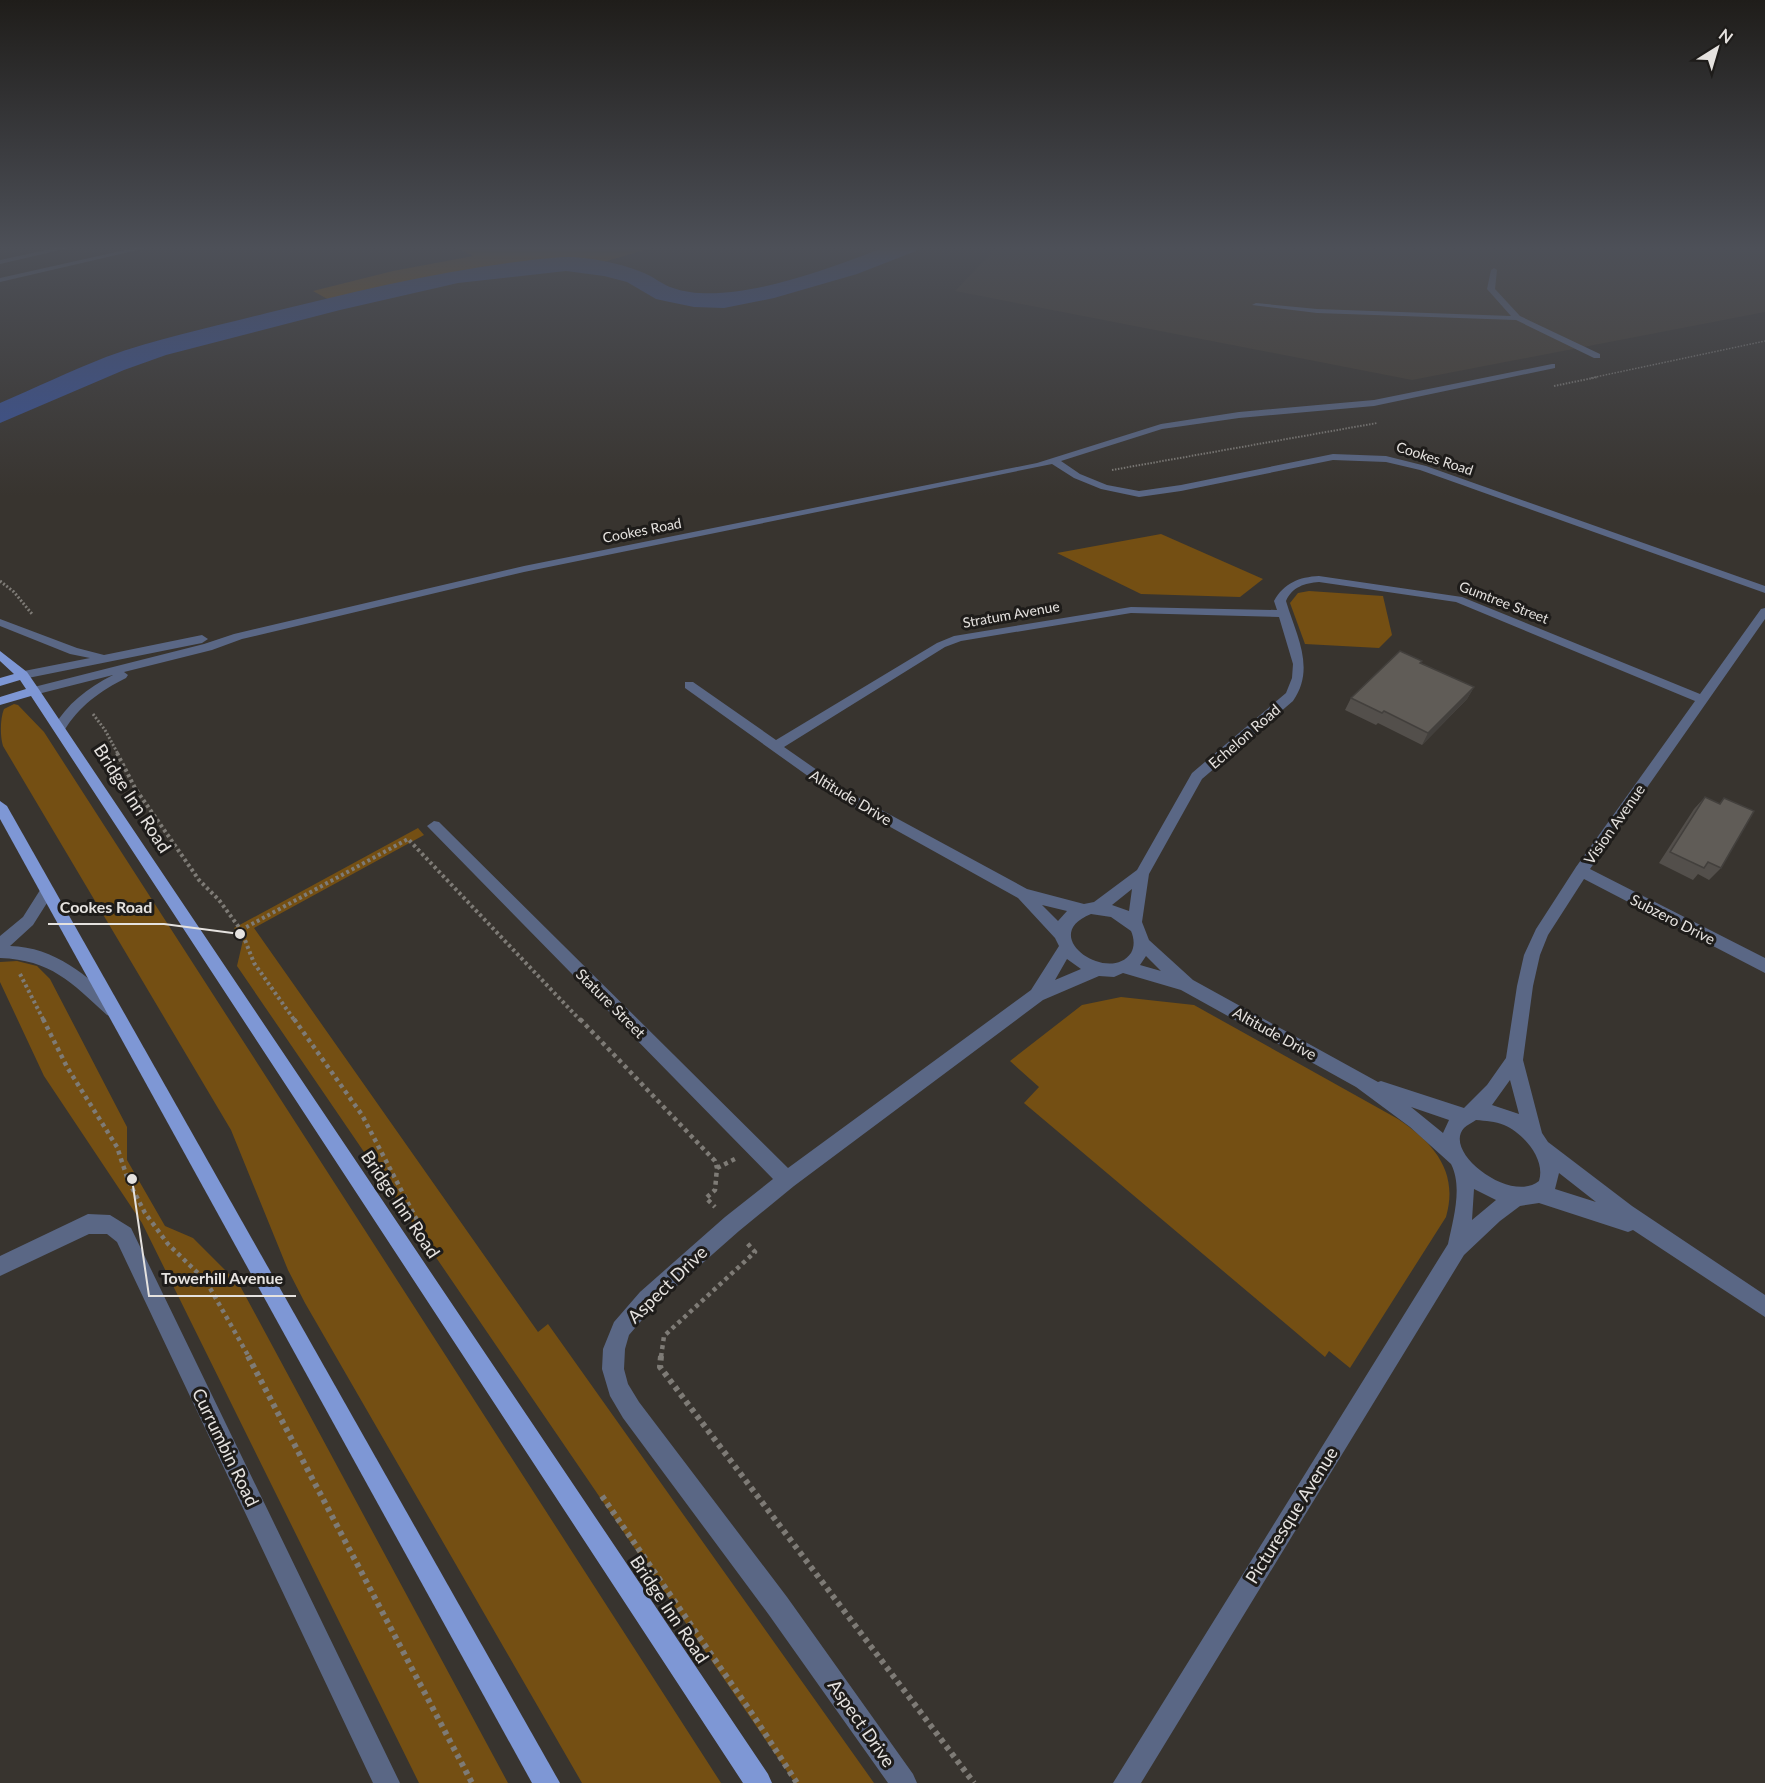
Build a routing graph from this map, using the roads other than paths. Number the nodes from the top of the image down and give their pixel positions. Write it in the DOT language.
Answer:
graph roads {
  1 [pos="1541,329"];
  2 [pos="1597,356"];
  3 [pos="1552,366"];
  4 [pos="1054,461"];
  5 [pos="1287,590"];
  6 [pos="1765,590"];
  7 [pos="1765,610"];
  8 [pos="1283,614"];
  9 [pos="0,621"];
  10 [pos="238,636"];
  11 [pos="0,656"];
  12 [pos="109,657"];
  13 [pos="157,660"];
  14 [pos="0,681"];
  15 [pos="28,683"];
  16 [pos="689,685"];
  17 [pos="1702,699"];
  18 [pos="0,701"];
  19 [pos="59,728"];
  20 [pos="774,747"];
  21 [pos="0,806"];
  22 [pos="434,826"];
  23 [pos="1581,871"];
  24 [pos="1142,874"];
  25 [pos="47,891"];
  26 [pos="1023,894"];
  27 [pos="1090,908"];
  28 [pos="1134,925"];
  29 [pos="1064,941"];
  30 [pos="1142,943"];
  31 [pos="3,950"];
  32 [pos="1765,966"];
  33 [pos="1124,967"];
  34 [pos="1099,969"];
  35 [pos="1187,985"];
  36 [pos="1037,995"];
  37 [pos="115,1012"];
  38 [pos="1514,1060"];
  39 [pos="1362,1081"];
  40 [pos="1468,1114"];
  41 [pos="1539,1142"];
  42 [pos="1461,1163"];
  43 [pos="787,1180"];
  44 [pos="1538,1193"];
  45 [pos="1516,1197"];
  46 [pos="1643,1226"];
  47 [pos="1457,1248"];
  48 [pos="0,1266"];
  49 [pos="1765,1306"];
  50 [pos="387,1783"];
  51 [pos="547,1783"];
  52 [pos="759,1783"];
  53 [pos="904,1783"];
  54 [pos="1126,1783"];
  1 -- 2 [label="street"];
  3 -- 4 [label="street, Cookes Road"];
  4 -- 6 [label="street, Cookes Road"];
  4 -- 10 [label="street, Cookes Road"];
  5 -- 8 [label="street, Echelon Road"];
  5 -- 17 [label="street, Gumtree Street"];
  7 -- 17 [label="street, Vision Avenue"];
  8 -- 20 [label="street, Stratum Avenue"];
  8 -- 24 [label="street, Echelon Road"];
  9 -- 12 [label="street, Cookes Road"];
  10 -- 12 [label="street, Cookes Road"];
  10 -- 13 [label="street, Cookes Road"];
  11 -- 15 [label="main road, Bridge Inn Road"];
  12 -- 15 [label="street, Cookes Road"];
  13 -- 15 [label="street, Cookes Road"];
  13 -- 19 [label="street, Cookes Road"];
  14 -- 15 [label="main road, Cookes Road"];
  15 -- 18 [label="main road, Cookes Road"];
  15 -- 19 [label="main road, Bridge Inn Road"];
  16 -- 20 [label="street, Altitude Drive"];
  17 -- 23 [label="street, Vision Avenue"];
  19 -- 52 [label="main road, Bridge Inn Road"];
  20 -- 26 [label="street, Altitude Drive"];
  21 -- 25 [label="main road"];
  22 -- 43 [label="street, Stature Street"];
  23 -- 32 [label="street, Subzero Drive"];
  23 -- 38 [label="street, Vision Avenue"];
  24 -- 27 [label="street, Echelon Road"];
  24 -- 28 [label="street, Echelon Road"];
  25 -- 31 [label="street"];
  25 -- 37 [label="main road"];
  26 -- 27 [label="street, Altitude Drive"];
  26 -- 29 [label="street, Altitude Drive"];
  27 -- 28 [label="street"];
  27 -- 29 [label="street"];
  28 -- 30 [label="street"];
  29 -- 34 [label="street"];
  29 -- 36 [label="street, Aspect Drive"];
  30 -- 33 [label="street"];
  30 -- 35 [label="street, Altitude Drive"];
  31 -- 37 [label="street"];
  33 -- 34 [label="street"];
  33 -- 35 [label="street, Altitude Drive"];
  34 -- 36 [label="street, Aspect Drive"];
  35 -- 39 [label="street, Altitude Drive"];
  36 -- 43 [label="street, Aspect Drive"];
  37 -- 51 [label="main road"];
  38 -- 40 [label="street, Vision Avenue"];
  38 -- 41 [label="street, Vision Avenue"];
  39 -- 40 [label="street, Altitude Drive"];
  39 -- 42 [label="street, Altitude Drive"];
  40 -- 41 [label="street"];
  40 -- 42 [label="street"];
  41 -- 44 [label="street"];
  41 -- 46 [label="street"];
  42 -- 45 [label="street"];
  42 -- 47 [label="street, Picturesque Avenue"];
  43 -- 53 [label="street, Aspect Drive"];
  44 -- 45 [label="street"];
  44 -- 46 [label="street"];
  45 -- 47 [label="street, Picturesque Avenue"];
  46 -- 49 [label="street"];
  47 -- 54 [label="street, Picturesque Avenue"];
  48 -- 50 [label="street, Currumbin Road"];
}
